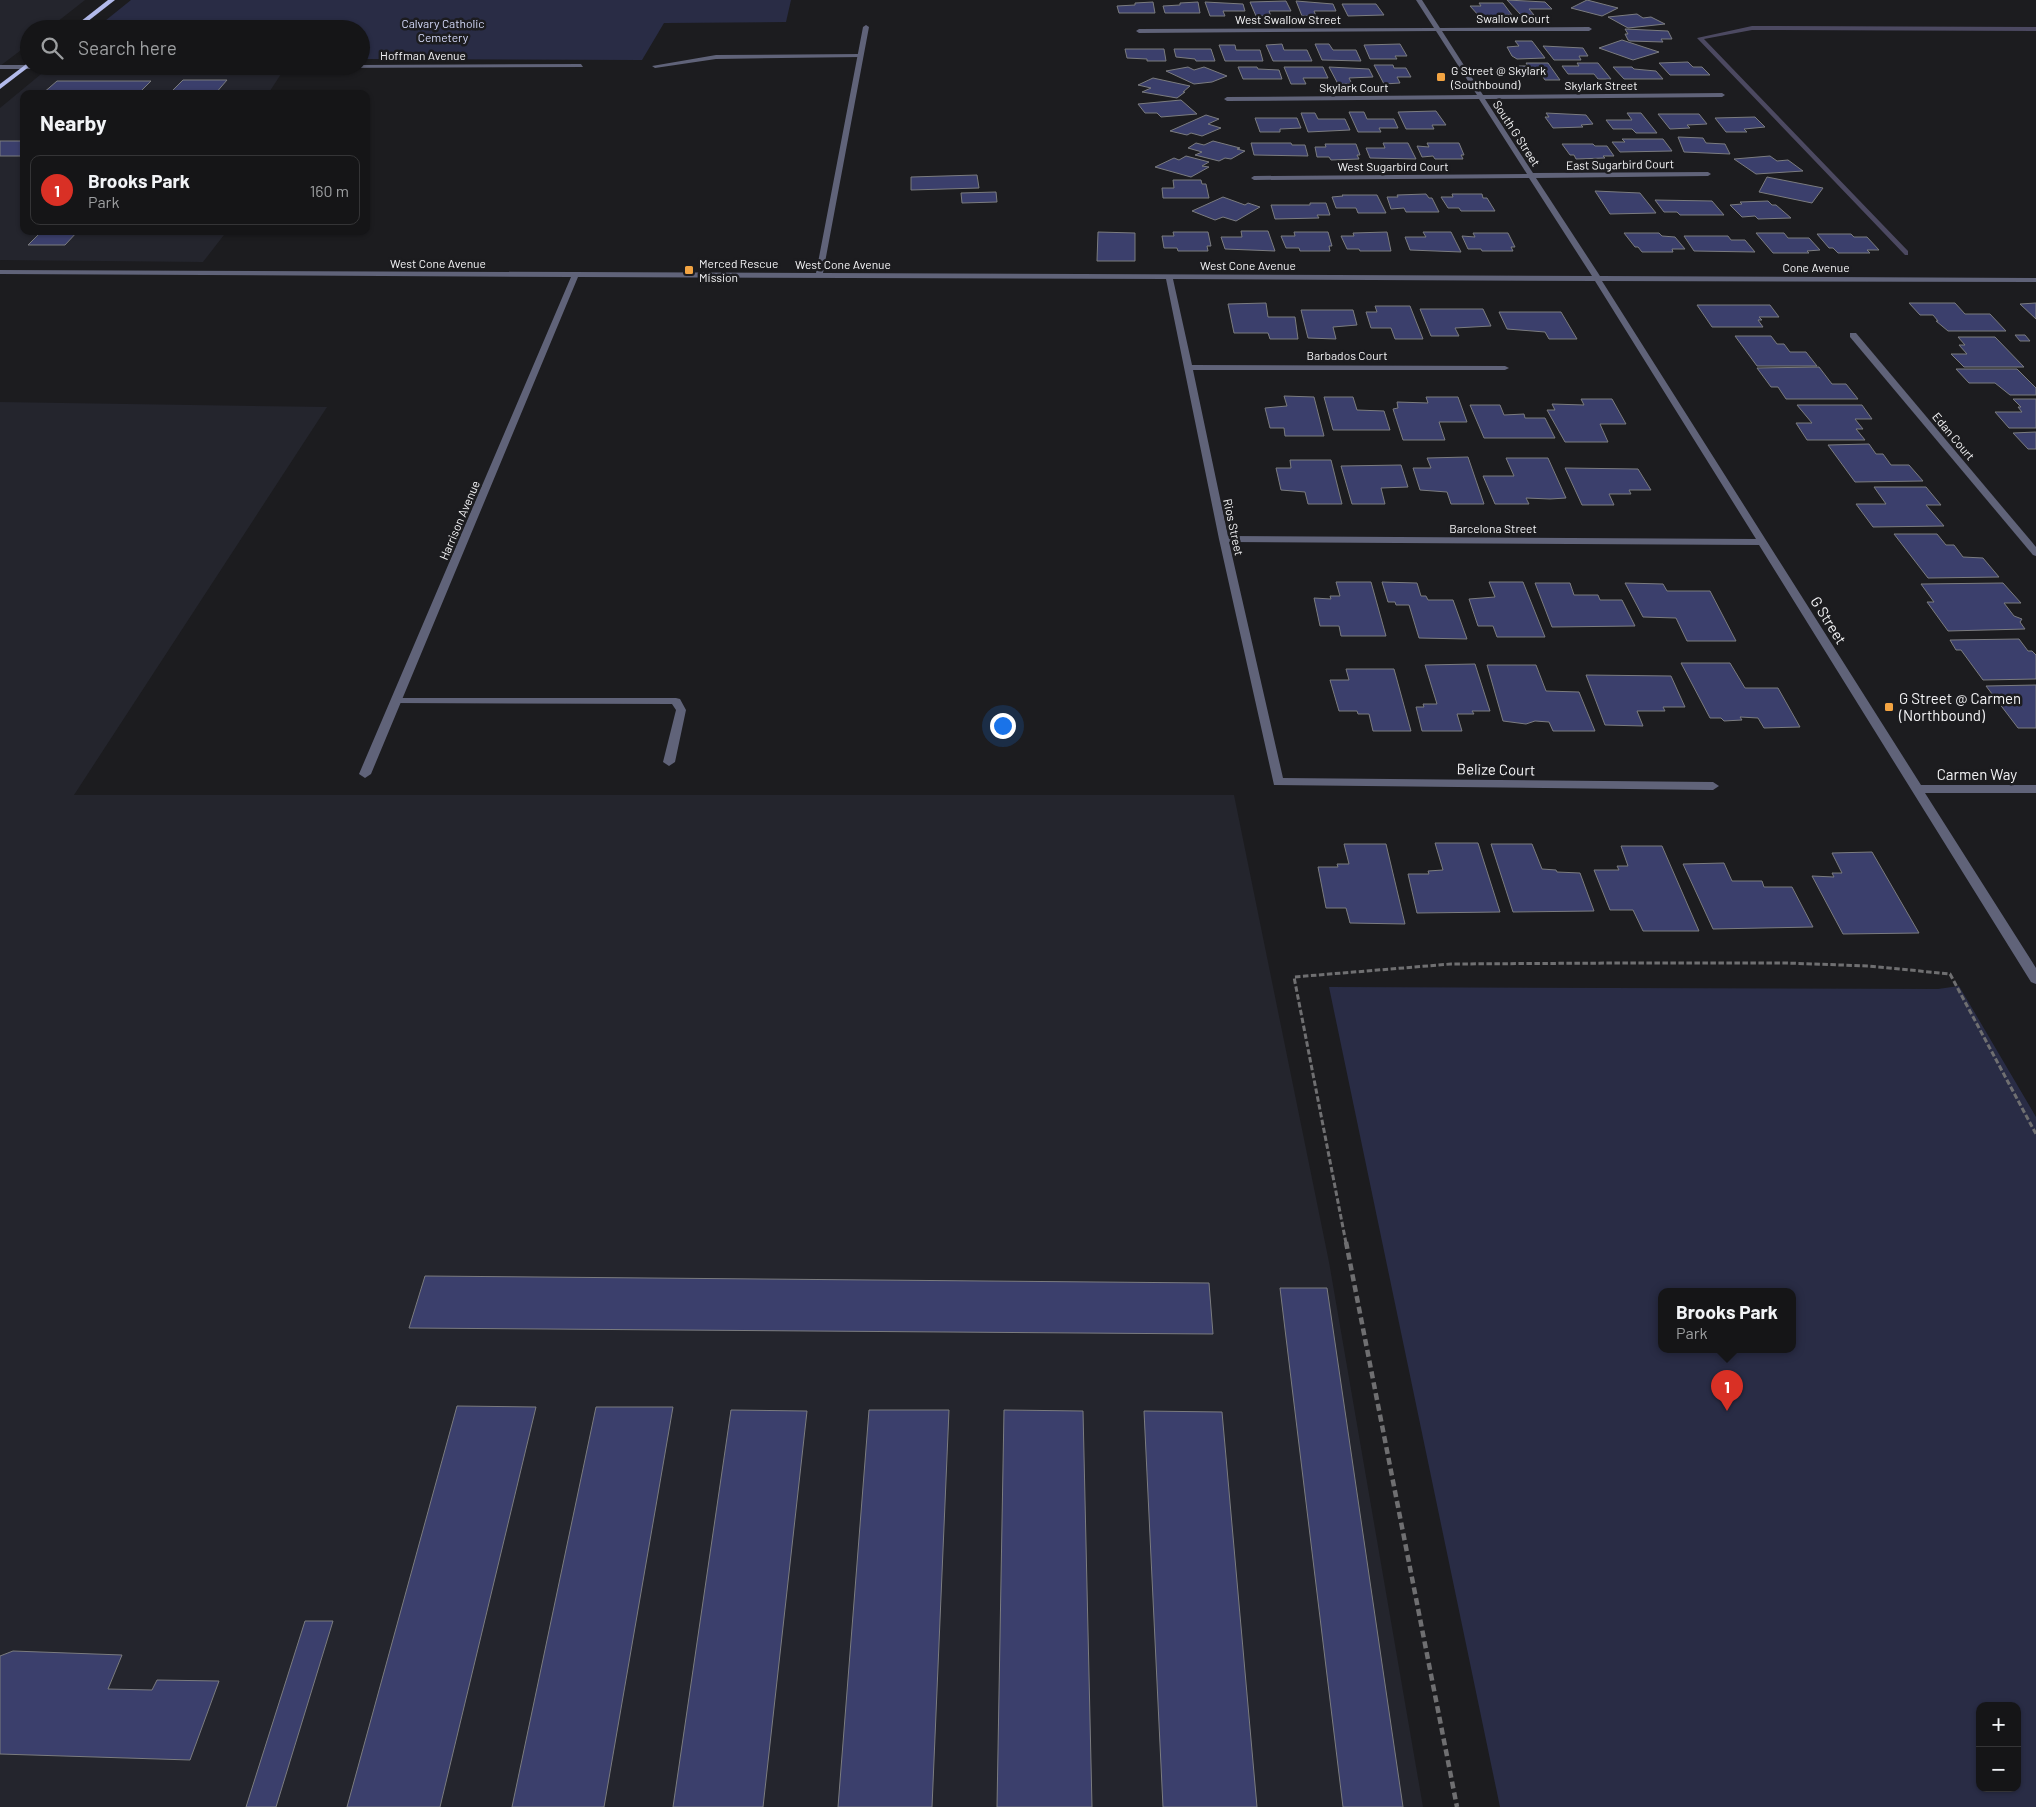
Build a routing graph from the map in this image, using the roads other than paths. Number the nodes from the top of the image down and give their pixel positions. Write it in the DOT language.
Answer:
graph roads {
  1 [pos="112,0"];
  2 [pos="1419,0"];
  3 [pos="86,20"];
  4 [pos="866,27"];
  5 [pos="1589,29"];
  6 [pos="1437,30"];
  7 [pos="1139,31"];
  8 [pos="860,56"];
  9 [pos="20,66"];
  10 [pos="370,66"];
  11 [pos="581,66"];
  12 [pos="655,66"];
  13 [pos="0,67"];
  14 [pos="20,71"];
  15 [pos="0,87"];
  16 [pos="1722,96"];
  17 [pos="1481,97"];
  18 [pos="1228,100"];
  19 [pos="1708,174"];
  20 [pos="1531,176"];
  21 [pos="1254,178"];
  22 [pos="0,272"];
  23 [pos="576,275"];
  24 [pos="819,275"];
  25 [pos="1169,276"];
  26 [pos="1596,278"];
  27 [pos="2036,280"];
  28 [pos="1853,335"];
  29 [pos="1188,367"];
  30 [pos="1505,368"];
  31 [pos="1224,539"];
  32 [pos="1762,542"];
  33 [pos="2036,553"];
  34 [pos="396,701"];
  35 [pos="669,762"];
  36 [pos="365,774"];
  37 [pos="1278,782"];
  38 [pos="1713,786"];
  39 [pos="1917,789"];
  40 [pos="2036,789"];
  41 [pos="2036,979"];
  1 -- 3 [label="highway"];
  2 -- 6 [label="street, South G Street"];
  4 -- 8 [label="street"];
  5 -- 6 [label="street, Swallow Court"];
  6 -- 7 [label="street, West Swallow Street"];
  6 -- 17 [label="street, South G Street"];
  8 -- 12 [label="street"];
  8 -- 24 [label="street"];
  9 -- 13 [label="street, Hoffman Avenue"];
  10 -- 11 [label="street, Hoffman Avenue"];
  14 -- 15 [label="highway"];
  16 -- 17 [label="street, Skylark Street"];
  17 -- 18 [label="street, Skylark Court"];
  17 -- 20 [label="street, South G Street"];
  19 -- 20 [label="street, East Sugarbird Court"];
  20 -- 21 [label="street, West Sugarbird Court"];
  20 -- 26 [label="street, South G Street"];
  22 -- 23 [label="street, West Cone Avenue"];
  23 -- 24 [label="street, West Cone Avenue"];
  23 -- 34 [label="street, Harrison Avenue"];
  24 -- 25 [label="street, West Cone Avenue"];
  25 -- 26 [label="street, West Cone Avenue"];
  25 -- 29 [label="street, Rios Street"];
  26 -- 27 [label="street, Cone Avenue"];
  26 -- 32 [label="street, G Street"];
  28 -- 33 [label="street, Edan Court"];
  29 -- 30 [label="street, Barbados Court"];
  29 -- 31 [label="street, Rios Street"];
  31 -- 32 [label="street, Barcelona Street"];
  31 -- 37 [label="street, Rios Street"];
  32 -- 39 [label="street, G Street"];
  34 -- 35 [label="street"];
  34 -- 36 [label="street, Harrison Avenue"];
  37 -- 38 [label="street, Belize Court"];
  39 -- 40 [label="street, Carmen Way"];
  39 -- 41 [label="street, G Street"];
}
